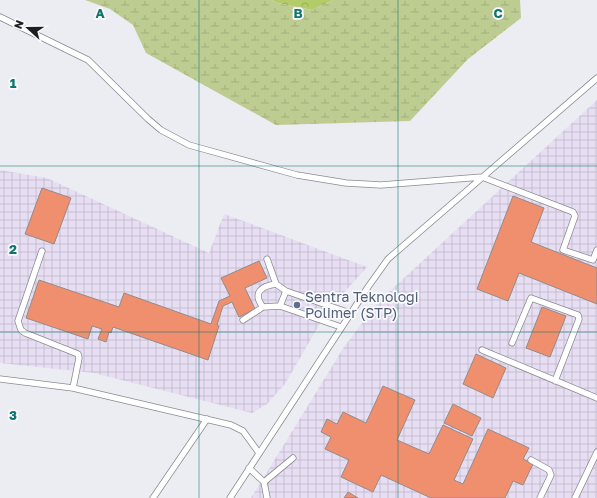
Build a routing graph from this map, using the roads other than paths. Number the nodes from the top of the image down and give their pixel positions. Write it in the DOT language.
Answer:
graph roads {
  1 [pos="0,17"];
  2 [pos="597,78"];
  3 [pos="482,177"];
  4 [pos="597,250"];
  5 [pos="42,251"];
  6 [pos="266,260"];
  7 [pos="276,284"];
  8 [pos="286,291"];
  9 [pos="280,306"];
  10 [pos="263,307"];
  11 [pos="350,313"];
  12 [pos="243,320"];
  13 [pos="341,327"];
  14 [pos="512,343"];
  15 [pos="482,350"];
  16 [pos="0,379"];
  17 [pos="555,381"];
  18 [pos="73,388"];
  19 [pos="597,398"];
  20 [pos="207,419"];
  21 [pos="597,452"];
  22 [pos="259,453"];
  23 [pos="293,458"];
  24 [pos="531,460"];
  25 [pos="249,468"];
  26 [pos="264,482"];
  27 [pos="153,498"];
  28 [pos="230,498"];
  29 [pos="267,498"];
  30 [pos="540,498"];
  31 [pos="575,498"];
  1 -- 3 [label="lane"];
  2 -- 3 [label="lane"];
  3 -- 4 [label="lane"];
  3 -- 11 [label="lane"];
  5 -- 18 [label="lane"];
  6 -- 7 [label="lane"];
  7 -- 8 [label="lane"];
  7 -- 10 [label="lane"];
  8 -- 9 [label="lane"];
  8 -- 11 [label="lane"];
  9 -- 10 [label="lane"];
  9 -- 13 [label="lane"];
  10 -- 12 [label="lane"];
  11 -- 13 [label="lane"];
  13 -- 22 [label="lane"];
  14 -- 17 [label="lane"];
  15 -- 17 [label="lane"];
  16 -- 18 [label="lane"];
  17 -- 19 [label="lane"];
  18 -- 20 [label="lane"];
  20 -- 22 [label="lane"];
  20 -- 27 [label="lane"];
  21 -- 31 [label="lane"];
  22 -- 25 [label="lane"];
  23 -- 26 [label="lane"];
  24 -- 30 [label="lane"];
  25 -- 26 [label="lane"];
  25 -- 28 [label="lane"];
  26 -- 29 [label="lane"];
}
